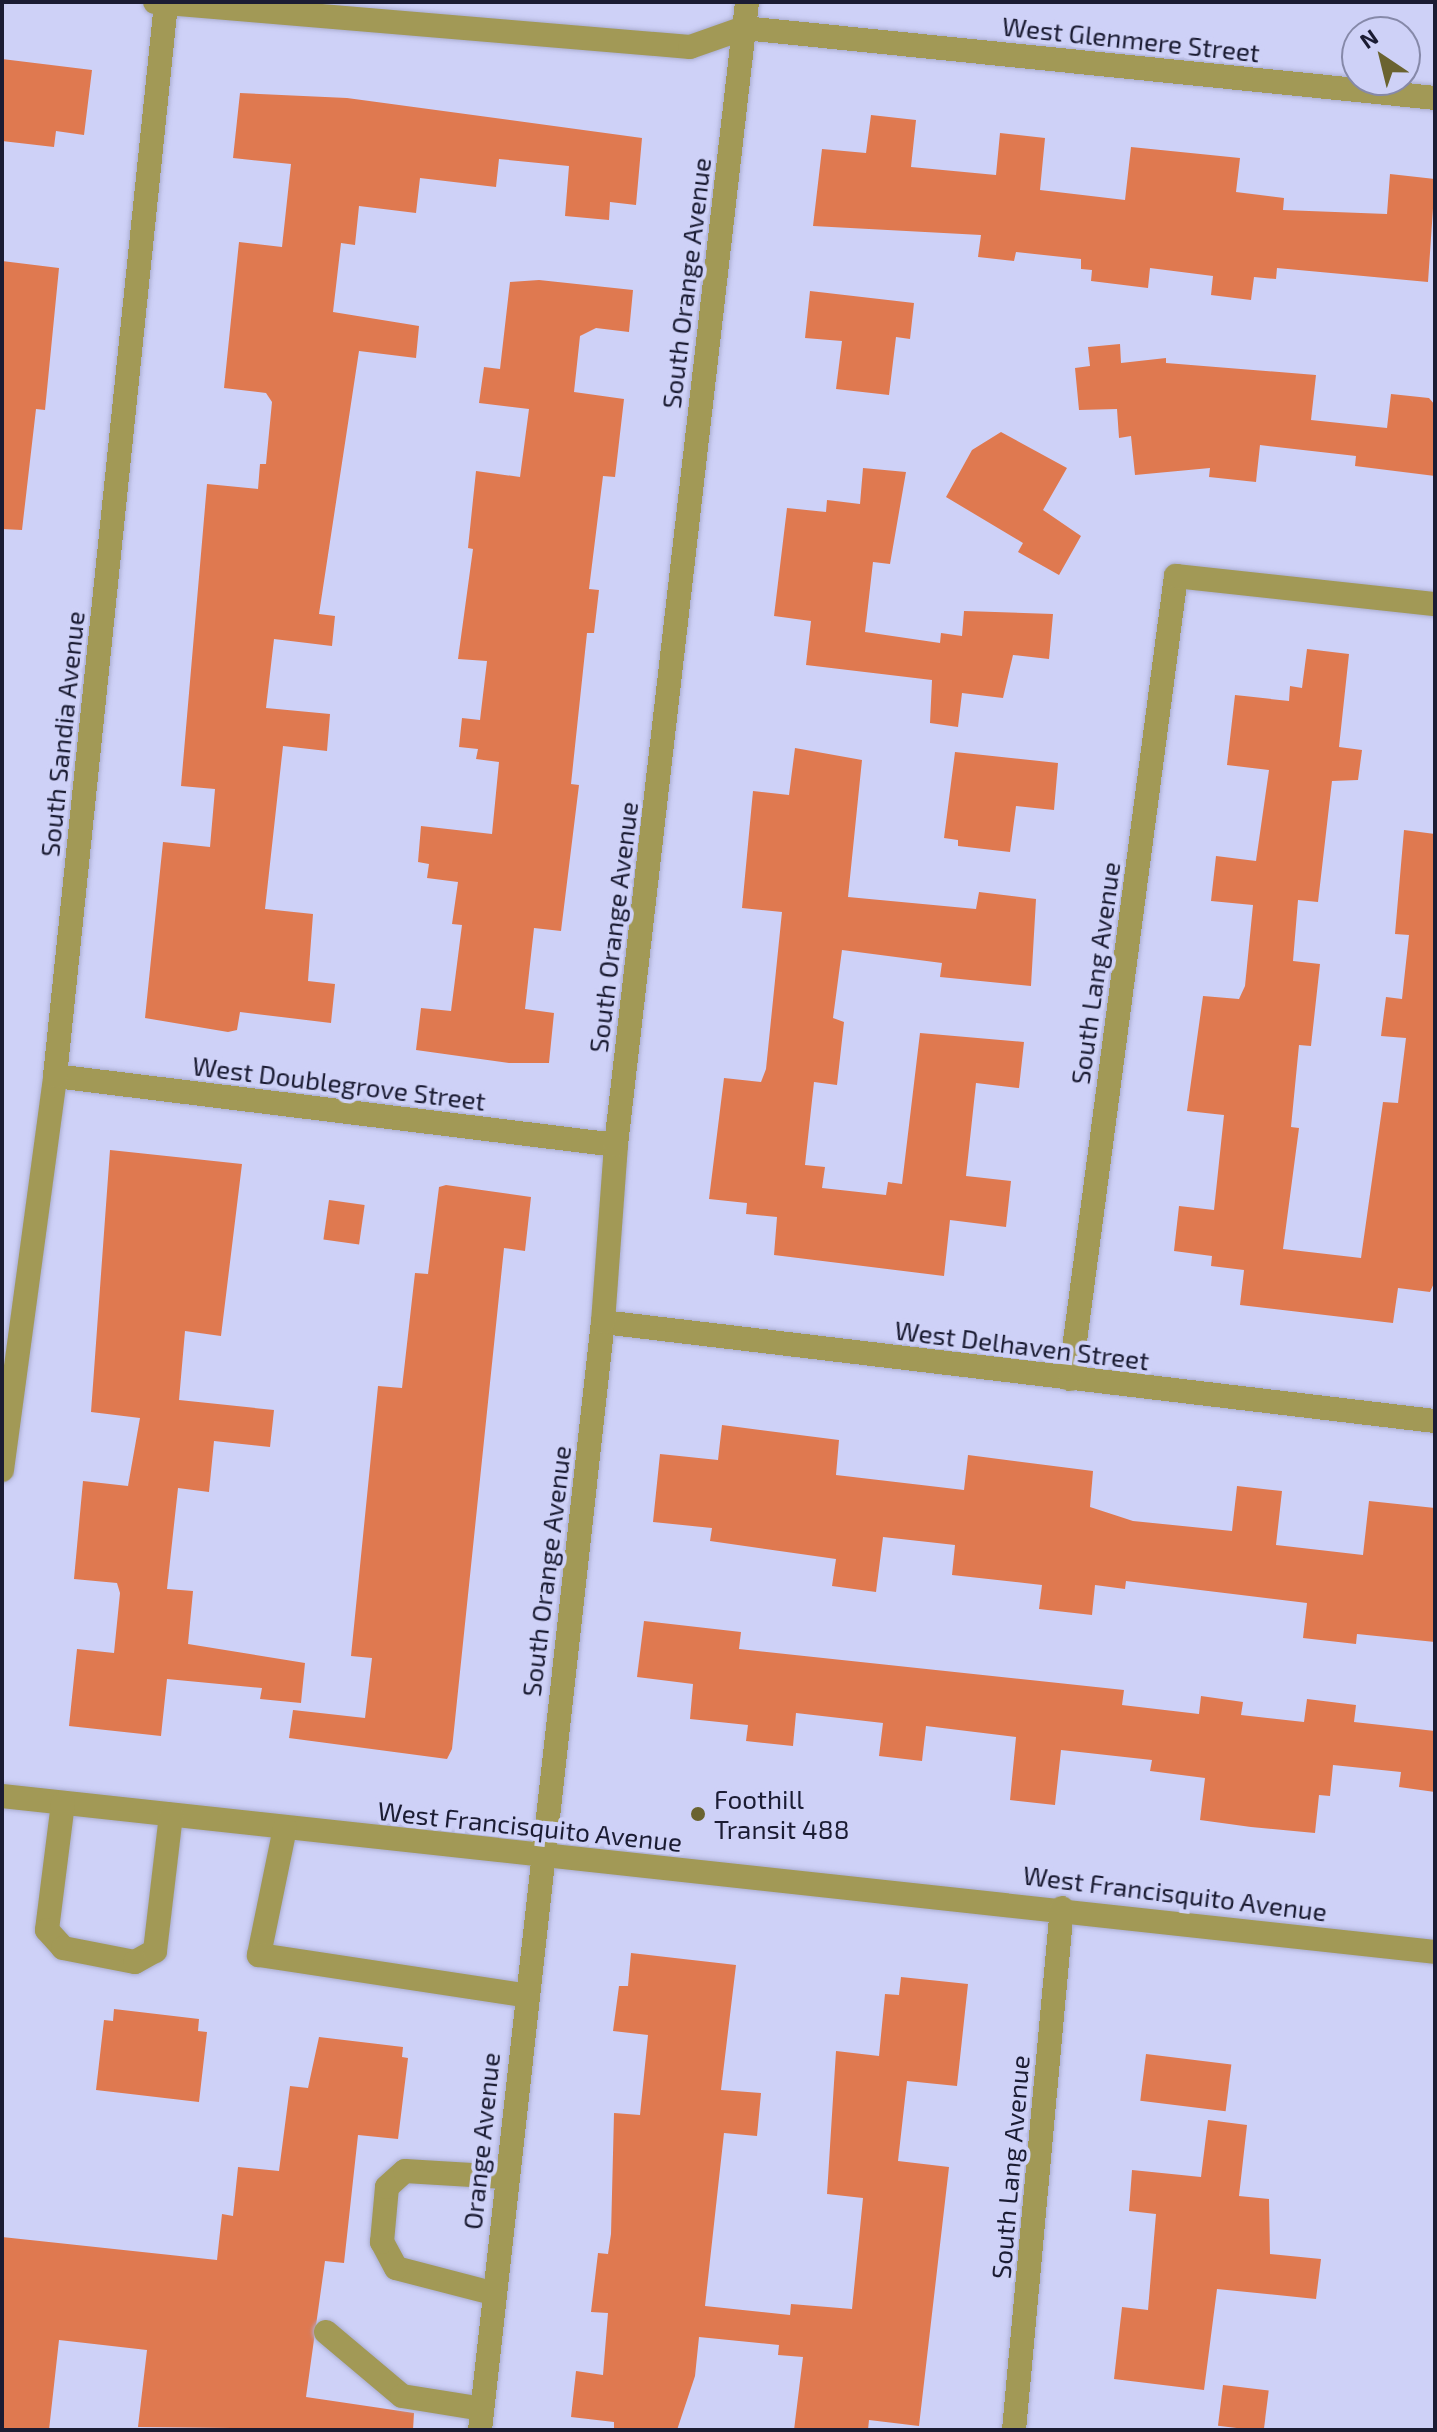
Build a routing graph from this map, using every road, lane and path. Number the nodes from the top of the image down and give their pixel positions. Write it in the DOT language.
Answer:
graph roads {
  1 [pos="747,2"];
  2 [pos="160,3"];
  3 [pos="744,28"];
  4 [pos="1435,98"];
  5 [pos="1435,604"];
  6 [pos="55,1076"];
  7 [pos="616,1145"];
  8 [pos="603,1322"];
  9 [pos="1070,1379"];
  10 [pos="1435,1421"];
  11 [pos="2,1470"];
  12 [pos="2,1796"];
  13 [pos="63,1803"];
  14 [pos="171,1815"];
  15 [pos="285,1828"];
  16 [pos="541,1858"];
  17 [pos="1062,1908"];
  18 [pos="1435,1952"];
  19 [pos="525,1995"];
  20 [pos="505,2177"];
  21 [pos="492,2293"];
  22 [pos="326,2332"];
  23 [pos="481,2420"];
  24 [pos="1014,2430"];
  1 -- 3 [label="street, South Orange Avenue"];
  2 -- 3 [label="street, West Glenmere Street"];
  2 -- 6 [label="street, South Sandia Avenue"];
  3 -- 4 [label="street, West Glenmere Street"];
  3 -- 7 [label="street, South Orange Avenue"];
  5 -- 9 [label="street, South Lang Avenue"];
  6 -- 7 [label="street, West Doublegrove Street"];
  6 -- 11 [label="street, South Sandia Avenue"];
  7 -- 8 [label="street, South Orange Avenue"];
  8 -- 9 [label="street, West Delhaven Street"];
  8 -- 16 [label="street, South Orange Avenue"];
  9 -- 10 [label="street, West Delhaven Street"];
  12 -- 13 [label="street, West Francisquito Avenue"];
  13 -- 14 [label="street, West Francisquito Avenue"];
  13 -- 14 [label="street"];
  14 -- 15 [label="street, West Francisquito Avenue"];
  15 -- 16 [label="street, West Francisquito Avenue"];
  15 -- 19 [label="street"];
  16 -- 17 [label="street, West Francisquito Avenue"];
  16 -- 19 [label="street, Orange Avenue"];
  17 -- 18 [label="street, West Francisquito Avenue"];
  17 -- 24 [label="street, South Lang Avenue"];
  19 -- 20 [label="street, Orange Avenue"];
  20 -- 21 [label="street, Orange Avenue"];
  20 -- 21 [label="street"];
  21 -- 23 [label="street, Orange Avenue"];
  22 -- 23 [label="street"];
}
